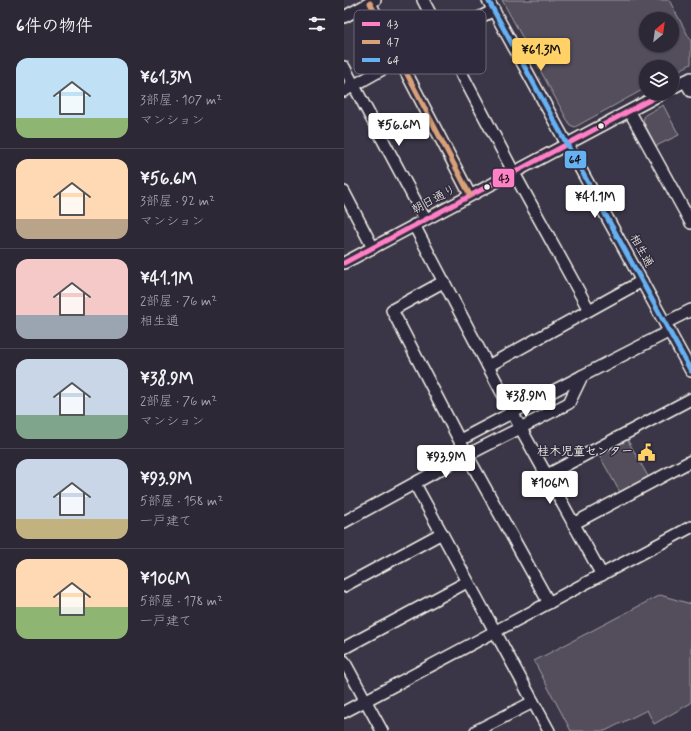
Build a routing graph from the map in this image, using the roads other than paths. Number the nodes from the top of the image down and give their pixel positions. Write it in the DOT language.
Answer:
graph roads {
  1 [pos="423,0"];
  2 [pos="488,0"];
  3 [pos="373,2"];
  4 [pos="358,10"];
  5 [pos="428,10"];
  6 [pos="494,10"];
  7 [pos="354,12"];
  8 [pos="486,14"];
  9 [pos="344,17"];
  10 [pos="344,67"];
  11 [pos="374,74"];
  12 [pos="406,74"];
  13 [pos="461,74"];
  14 [pos="688,79"];
  15 [pos="679,84"];
  16 [pos="349,88"];
  17 [pos="691,91"];
  18 [pos="651,100"];
  19 [pos="630,112"];
  20 [pos="568,145"];
  21 [pos="514,173"];
  22 [pos="470,195"];
  23 [pos="345,196"];
  24 [pos="425,219"];
  25 [pos="691,223"];
  26 [pos="414,225"];
  27 [pos="373,248"];
  28 [pos="344,263"];
  29 [pos="642,281"];
  30 [pos="443,282"];
  31 [pos="589,310"];
  32 [pos="691,310"];
  33 [pos="668,327"];
  34 [pos="488,366"];
  35 [pos="691,371"];
  36 [pos="582,376"];
  37 [pos="691,399"];
  38 [pos="512,412"];
  39 [pos="520,427"];
  40 [pos="460,440"];
  41 [pos="467,455"];
  42 [pos="691,461"];
  43 [pos="547,475"];
  44 [pos="415,484"];
  45 [pos="344,522"];
  46 [pos="573,524"];
  47 [pos="691,527"];
  48 [pos="442,533"];
  49 [pos="602,574"];
  50 [pos="467,582"];
  51 [pos="344,586"];
  52 [pos="549,603"];
  53 [pos="495,632"];
  54 [pos="344,648"];
  55 [pos="344,661"];
  56 [pos="366,701"];
  57 [pos="533,702"];
  58 [pos="344,712"];
  59 [pos="382,731"];
  60 [pos="476,731"];
  61 [pos="549,731"];
  1 -- 5 [label="street"];
  2 -- 6 [label="street, 相生通"];
  3 -- 4 [label="street"];
  6 -- 8 [label="street"];
  6 -- 20 [label="street, 相生通"];
  7 -- 9 [label="street"];
  10 -- 16 [label="street"];
  11 -- 16 [label="street"];
  12 -- 22 [label="street"];
  13 -- 21 [label="street"];
  14 -- 15 [label="street"];
  14 -- 17 [label="street"];
  16 -- 24 [label="street"];
  18 -- 19 [label="street, 朝日通り"];
  19 -- 20 [label="street, 朝日通り"];
  19 -- 25 [label="street"];
  20 -- 21 [label="street, 朝日通り"];
  20 -- 29 [label="street, 相生通"];
  21 -- 22 [label="street, 朝日通り"];
  21 -- 31 [label="street"];
  22 -- 24 [label="street, 朝日通り"];
  23 -- 27 [label="street"];
  24 -- 26 [label="street, 朝日通り"];
  26 -- 27 [label="street, 朝日通り"];
  26 -- 30 [label="street"];
  27 -- 28 [label="street, 朝日通り"];
  29 -- 31 [label="street"];
  29 -- 33 [label="street, 相生通"];
  30 -- 34 [label="street"];
  30 -- 40 [label="street"];
  31 -- 34 [label="street"];
  32 -- 33 [label="street"];
  33 -- 35 [label="street, 相生通"];
  33 -- 36 [label="street"];
  34 -- 38 [label="street"];
  36 -- 38 [label="street"];
  36 -- 39 [label="street"];
  37 -- 43 [label="street"];
  38 -- 39 [label="street"];
  38 -- 40 [label="street"];
  39 -- 41 [label="street"];
  39 -- 43 [label="street"];
  40 -- 41 [label="street"];
  41 -- 44 [label="street"];
  41 -- 52 [label="street"];
  42 -- 46 [label="street"];
  43 -- 46 [label="street"];
  44 -- 45 [label="street"];
  44 -- 48 [label="street"];
  46 -- 49 [label="street"];
  47 -- 49 [label="street"];
  48 -- 50 [label="street"];
  48 -- 51 [label="street"];
  49 -- 52 [label="street"];
  50 -- 53 [label="street"];
  50 -- 54 [label="street"];
  52 -- 53 [label="street"];
  53 -- 56 [label="street"];
  53 -- 57 [label="street"];
  55 -- 56 [label="street"];
  56 -- 58 [label="street"];
  56 -- 59 [label="street"];
  57 -- 60 [label="street"];
  57 -- 61 [label="street"];
}
